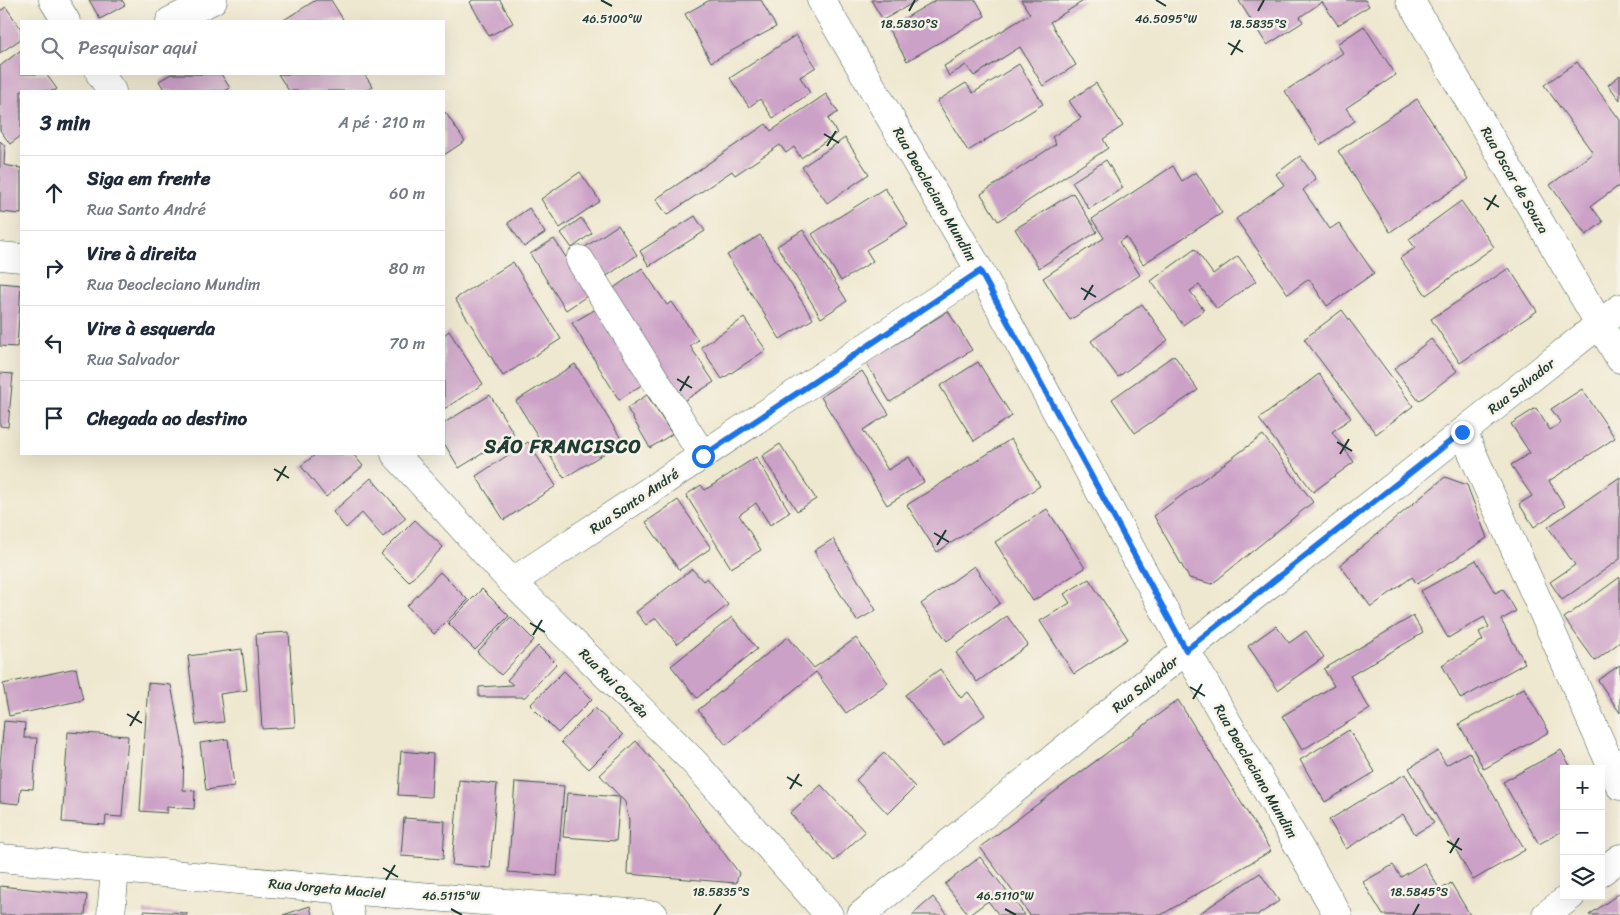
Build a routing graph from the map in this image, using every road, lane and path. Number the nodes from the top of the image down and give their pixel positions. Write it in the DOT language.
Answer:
graph roads {
  1 [pos="52,0"];
  2 [pos="213,0"];
  3 [pos="821,0"];
  4 [pos="1410,0"];
  5 [pos="65,20"];
  6 [pos="172,20"];
  7 [pos="101,75"];
  8 [pos="111,90"];
  9 [pos="0,256"];
  10 [pos="20,258"];
  11 [pos="580,260"];
  12 [pos="980,271"];
  13 [pos="1610,316"];
  14 [pos="1620,359"];
  15 [pos="1462,432"];
  16 [pos="397,455"];
  17 [pos="703,456"];
  18 [pos="512,582"];
  19 [pos="1186,650"];
  20 [pos="1620,786"];
  21 [pos="0,858"];
  22 [pos="1620,858"];
  23 [pos="115,868"];
  24 [pos="1605,869"];
  25 [pos="1565,900"];
  26 [pos="348,902"];
  27 [pos="111,915"];
  28 [pos="654,915"];
  29 [pos="828,915"];
  30 [pos="861,915"];
  31 [pos="1338,915"];
  32 [pos="1546,915"];
  1 -- 5 [label="street"];
  2 -- 6 [label="street"];
  3 -- 12 [label="street, Rua Deocleciano Mundim"];
  4 -- 13 [label="street, Rua Oscar de Souza"];
  7 -- 8 [label="street"];
  9 -- 10 [label="street"];
  11 -- 17 [label="street"];
  12 -- 17 [label="street, Rua Santo André"];
  12 -- 19 [label="street, Rua Deocleciano Mundim"];
  13 -- 14 [label="street, Rua Oscar de Souza"];
  13 -- 15 [label="street, Rua Salvador"];
  15 -- 19 [label="street, Rua Salvador"];
  15 -- 20 [label="street"];
  16 -- 18 [label="street, Rua Rui Corrêa"];
  17 -- 18 [label="street, Rua Santo André"];
  18 -- 29 [label="street, Rua Rui Corrêa"];
  19 -- 30 [label="street, Rua Salvador"];
  19 -- 31 [label="street, Rua Deocleciano Mundim"];
  21 -- 23 [label="street, Rua Jorgeta Maciel"];
  22 -- 24 [label="street"];
  23 -- 26 [label="street, Rua Jorgeta Maciel"];
  23 -- 27 [label="street"];
  25 -- 32 [label="street"];
  26 -- 28 [label="street, Rua Jorgeta Maciel"];
}
